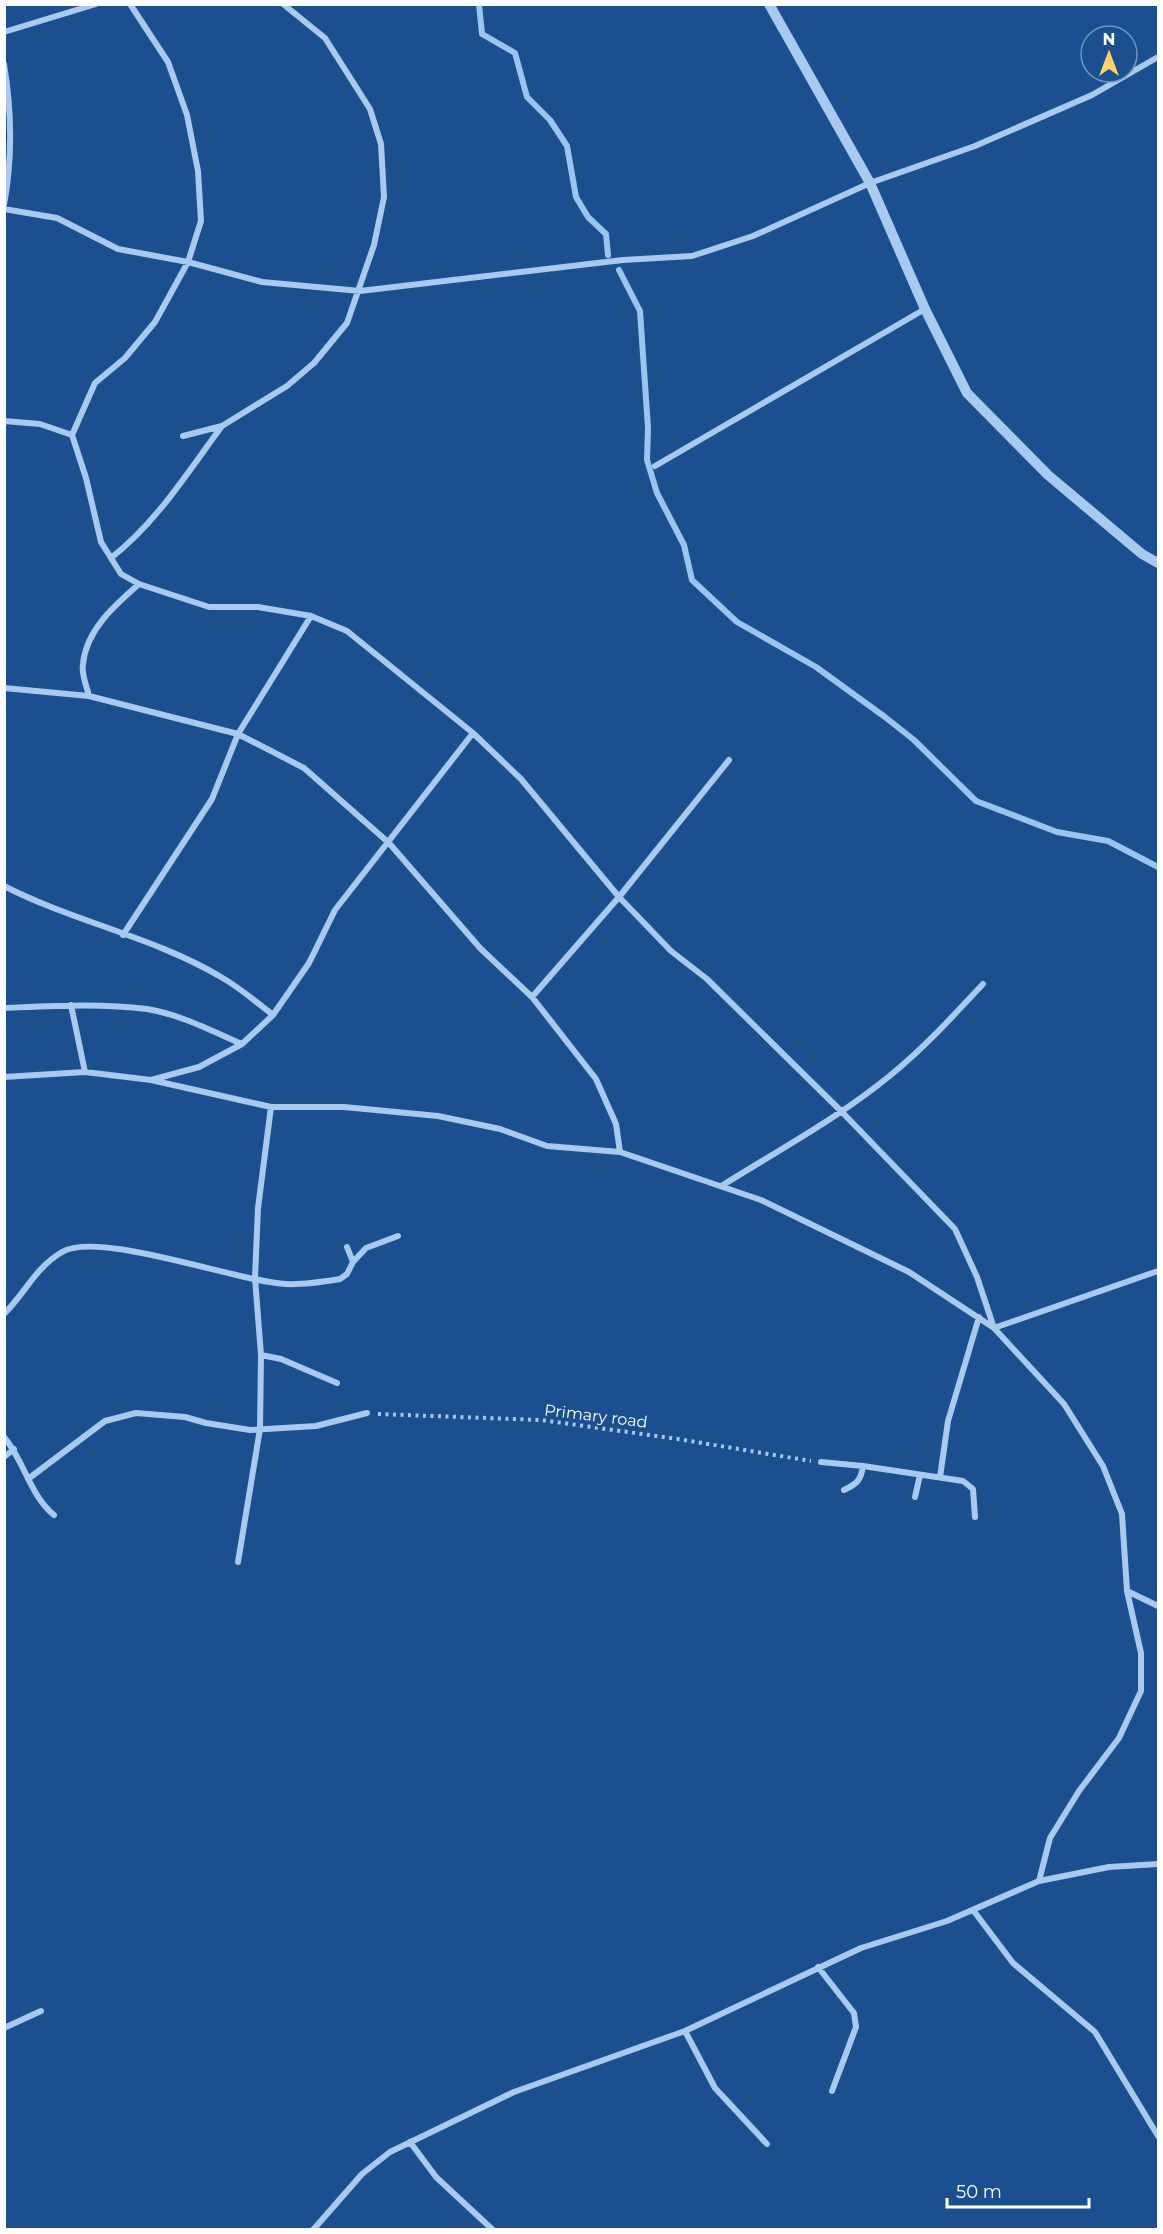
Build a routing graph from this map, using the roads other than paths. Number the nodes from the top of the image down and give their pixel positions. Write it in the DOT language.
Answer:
graph roads {
  1 [pos="96,4"];
  2 [pos="130,4"];
  3 [pos="283,4"];
  4 [pos="769,4"];
  5 [pos="4,32"];
  6 [pos="1158,57"];
  7 [pos="4,64"];
  8 [pos="870,183"];
  9 [pos="4,205"];
  10 [pos="4,209"];
  11 [pos="188,262"];
  12 [pos="360,291"];
  13 [pos="925,309"];
  14 [pos="4,421"];
  15 [pos="222,426"];
  16 [pos="72,435"];
  17 [pos="183,436"];
  18 [pos="655,466"];
  19 [pos="111,558"];
  20 [pos="1158,563"];
  21 [pos="139,584"];
  22 [pos="311,616"];
  23 [pos="4,688"];
  24 [pos="89,696"];
  25 [pos="473,733"];
  26 [pos="238,735"];
  27 [pos="729,760"];
  28 [pos="389,843"];
  29 [pos="4,886"];
  30 [pos="620,897"];
  31 [pos="123,935"];
  32 [pos="983,984"];
  33 [pos="532,996"];
  34 [pos="71,1005"];
  35 [pos="4,1008"];
  36 [pos="273,1015"];
  37 [pos="242,1044"];
  38 [pos="85,1072"];
  39 [pos="4,1077"];
  40 [pos="151,1080"];
  41 [pos="271,1107"];
  42 [pos="841,1111"];
  43 [pos="620,1152"];
  44 [pos="723,1185"];
  45 [pos="398,1236"];
  46 [pos="347,1246"];
  47 [pos="353,1262"];
  48 [pos="1158,1271"];
  49 [pos="255,1278"];
  50 [pos="4,1314"];
  51 [pos="979,1317"];
  52 [pos="994,1328"];
  53 [pos="261,1355"];
  54 [pos="337,1383"];
  55 [pos="367,1413"];
  56 [pos="260,1429"];
  57 [pos="4,1437"];
  58 [pos="14,1449"];
  59 [pos="4,1457"];
  60 [pos="821,1462"];
  61 [pos="863,1466"];
  62 [pos="920,1475"];
  63 [pos="940,1477"];
  64 [pos="28,1479"];
  65 [pos="844,1490"];
  66 [pos="915,1497"];
  67 [pos="54,1515"];
  68 [pos="975,1517"];
  69 [pos="238,1562"];
  70 [pos="1127,1591"];
  71 [pos="1158,1603"];
  72 [pos="1158,1864"];
  73 [pos="1039,1881"];
  74 [pos="973,1910"];
  75 [pos="818,1967"];
  76 [pos="41,2011"];
  77 [pos="4,2028"];
  78 [pos="685,2031"];
  79 [pos="832,2091"];
  80 [pos="1158,2136"];
  81 [pos="410,2142"];
  82 [pos="766,2144"];
  83 [pos="312,2229"];
  84 [pos="493,2229"];
  1 -- 5 [label="street"];
  2 -- 11 [label="street"];
  3 -- 12 [label="street"];
  4 -- 8 [label="street"];
  6 -- 8 [label="street"];
  7 -- 9 [label="street"];
  8 -- 12 [label="street"];
  8 -- 13 [label="street"];
  10 -- 11 [label="street"];
  11 -- 12 [label="street"];
  11 -- 16 [label="street"];
  12 -- 15 [label="street"];
  13 -- 18 [label="street"];
  13 -- 20 [label="street"];
  14 -- 16 [label="street"];
  15 -- 17 [label="street"];
  15 -- 19 [label="street"];
  16 -- 19 [label="street"];
  19 -- 21 [label="street"];
  21 -- 22 [label="street"];
  21 -- 24 [label="street"];
  22 -- 25 [label="street"];
  22 -- 26 [label="street"];
  23 -- 24 [label="street"];
  24 -- 26 [label="street"];
  25 -- 28 [label="street"];
  25 -- 30 [label="street"];
  26 -- 28 [label="street"];
  26 -- 31 [label="street"];
  27 -- 30 [label="street"];
  28 -- 33 [label="street"];
  28 -- 36 [label="street"];
  29 -- 31 [label="street"];
  30 -- 33 [label="street"];
  30 -- 42 [label="street"];
  31 -- 36 [label="street"];
  32 -- 42 [label="street"];
  33 -- 43 [label="street"];
  34 -- 35 [label="street"];
  34 -- 37 [label="street"];
  34 -- 38 [label="street"];
  36 -- 37 [label="street"];
  37 -- 40 [label="street"];
  38 -- 39 [label="street"];
  38 -- 40 [label="street"];
  40 -- 41 [label="street"];
  41 -- 43 [label="street"];
  41 -- 49 [label="street"];
  42 -- 44 [label="street"];
  42 -- 52 [label="street"];
  43 -- 44 [label="street"];
  44 -- 51 [label="street"];
  45 -- 47 [label="street"];
  46 -- 47 [label="street"];
  47 -- 49 [label="street"];
  48 -- 52 [label="street"];
  49 -- 50 [label="street"];
  49 -- 53 [label="street"];
  51 -- 52 [label="street"];
  51 -- 63 [label="street"];
  52 -- 70 [label="street"];
  53 -- 54 [label="street"];
  53 -- 56 [label="street"];
  55 -- 56 [label="street"];
  56 -- 64 [label="street"];
  56 -- 69 [label="street"];
  57 -- 58 [label="street"];
  58 -- 59 [label="street"];
  58 -- 64 [label="street"];
  60 -- 61 [label="street"];
  61 -- 62 [label="street"];
  61 -- 65 [label="street"];
  62 -- 63 [label="street"];
  62 -- 66 [label="street"];
  63 -- 68 [label="street"];
  64 -- 67 [label="street"];
  70 -- 71 [label="street"];
  70 -- 73 [label="street"];
  72 -- 73 [label="street"];
  73 -- 74 [label="street"];
  74 -- 75 [label="street"];
  74 -- 80 [label="street"];
  75 -- 78 [label="street"];
  75 -- 79 [label="street"];
  76 -- 77 [label="street"];
  78 -- 81 [label="street"];
  78 -- 82 [label="street"];
  81 -- 83 [label="street"];
  81 -- 84 [label="street"];
}
